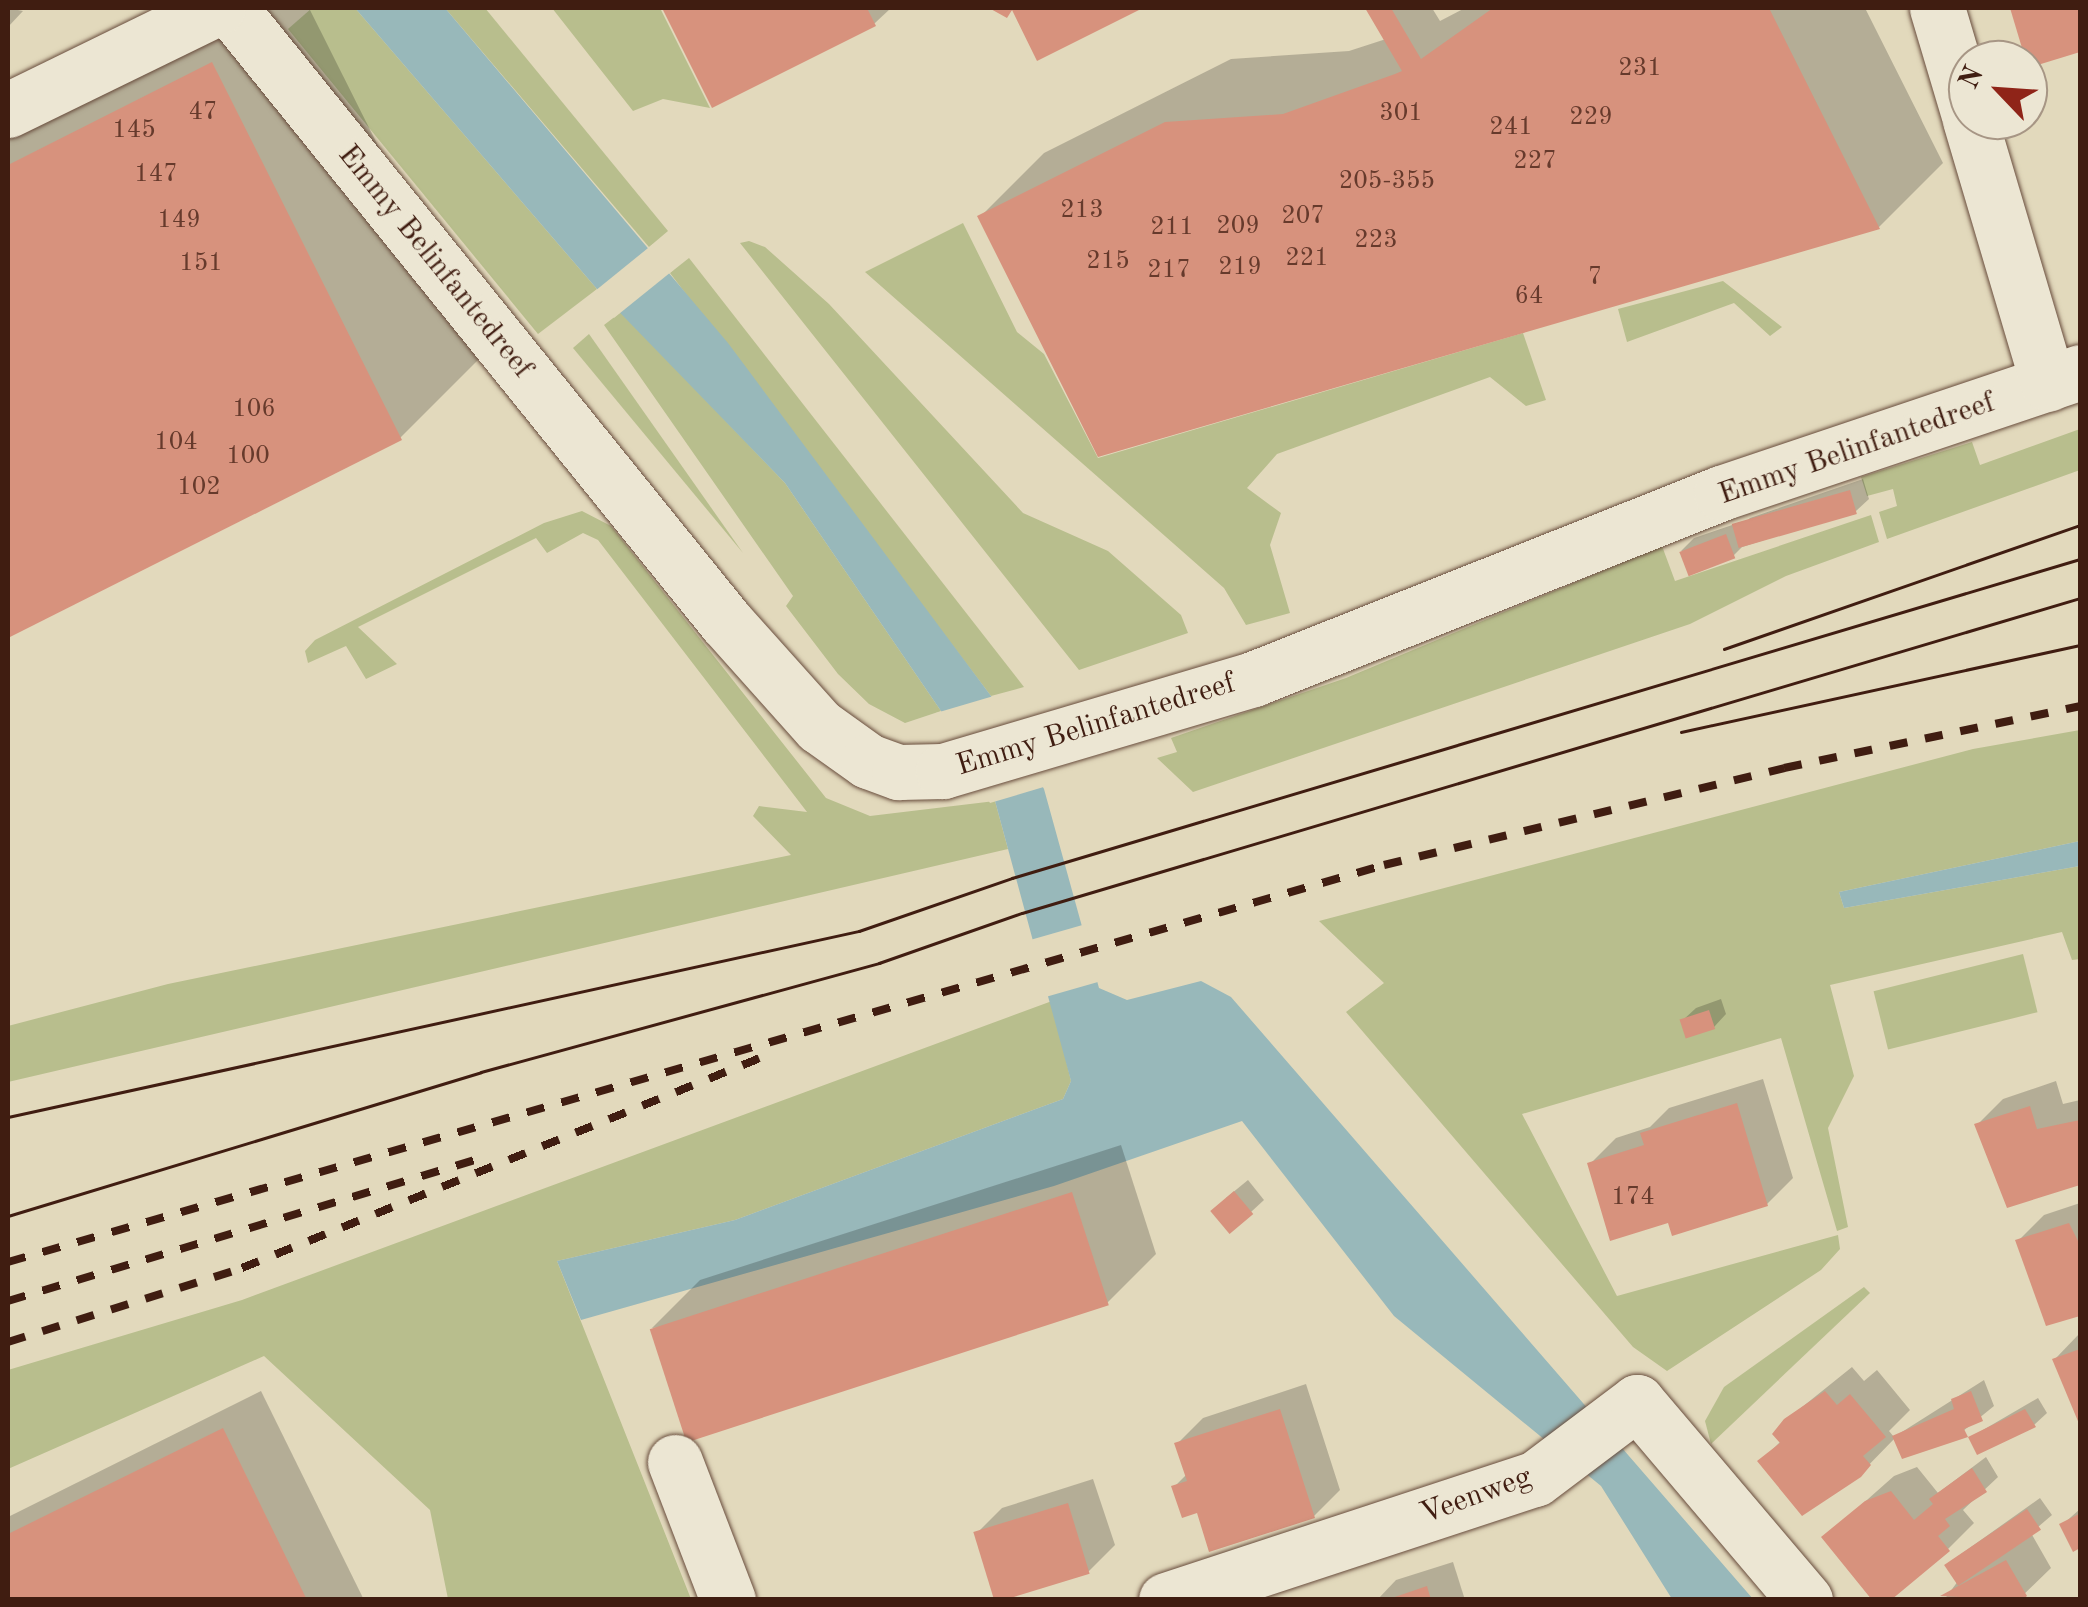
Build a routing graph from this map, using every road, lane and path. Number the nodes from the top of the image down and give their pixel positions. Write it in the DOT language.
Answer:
graph roads {
  1 [pos="216,8"];
  2 [pos="230,8"];
  3 [pos="1937,8"];
  4 [pos="1948,45"];
  5 [pos="8,110"];
  6 [pos="1977,140"];
  7 [pos="2064,378"];
  8 [pos="676,1462"];
  9 [pos="728,1600"];
  10 [pos="1166,1600"];
  11 [pos="1805,1600"];
  1 -- 5 [label="street"];
  2 -- 7 [label="street, Emmy Belinfantedreef"];
  3 -- 4 [label="street"];
  6 -- 7 [label="street"];
  8 -- 9 [label="street"];
  10 -- 11 [label="street, Veenweg"];
}
